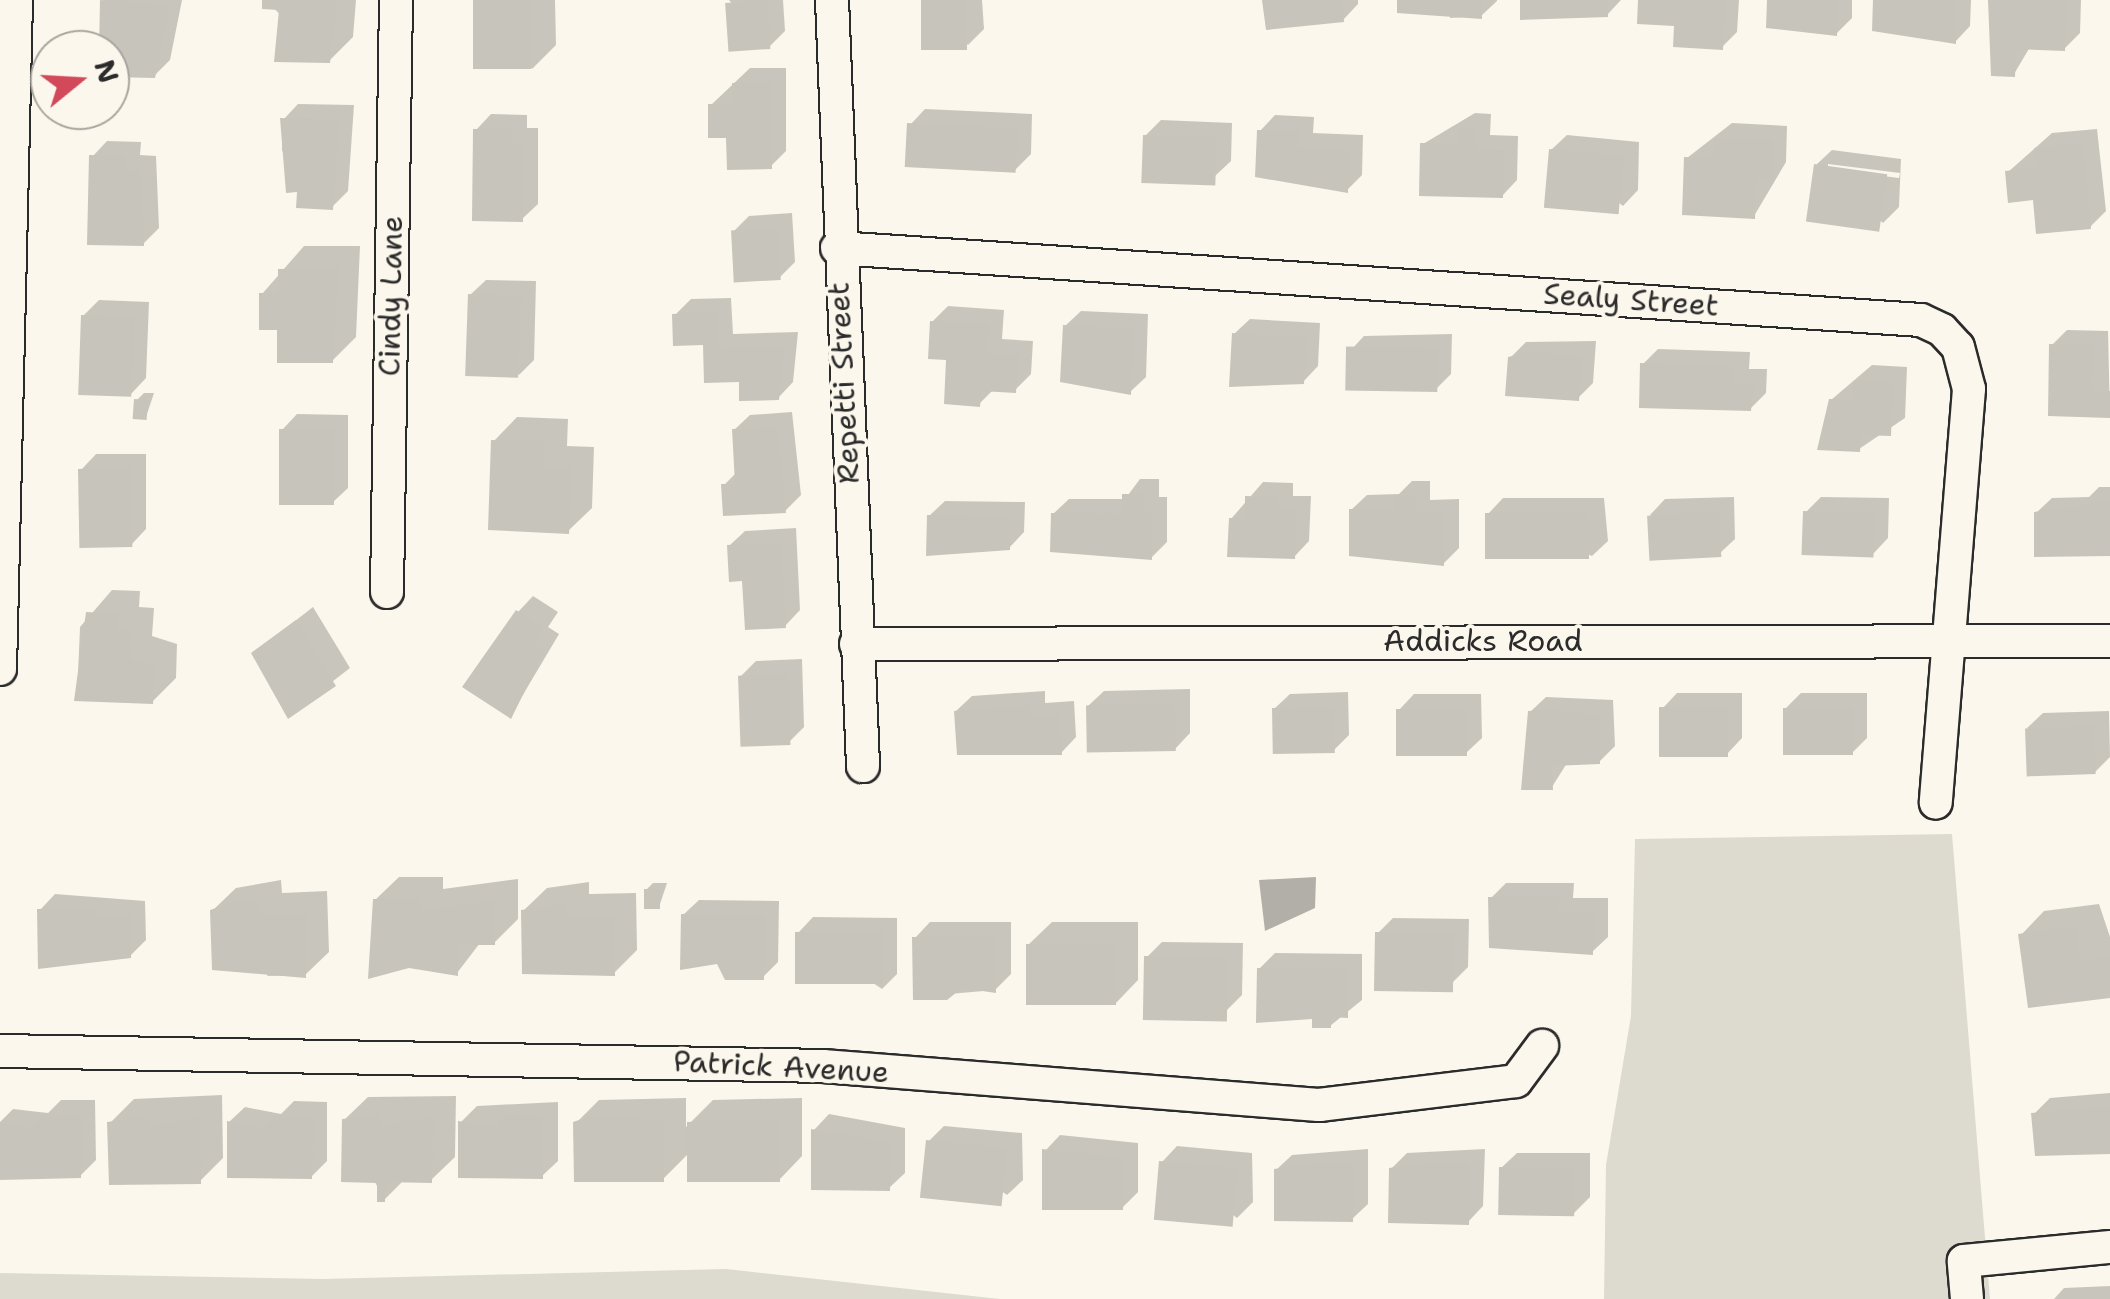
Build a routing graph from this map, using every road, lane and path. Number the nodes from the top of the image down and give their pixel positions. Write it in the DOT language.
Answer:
graph roads {
  1 [pos="16,0"];
  2 [pos="396,0"];
  3 [pos="832,0"];
  4 [pos="837,248"];
  5 [pos="387,592"];
  6 [pos="1943,638"];
  7 [pos="2110,641"];
  8 [pos="856,644"];
  9 [pos="0,669"];
  10 [pos="863,766"];
  11 [pos="1936,802"];
  12 [pos="1542,1046"];
  13 [pos="0,1051"];
  14 [pos="2110,1247"];
  15 [pos="1967,1299"];
  1 -- 9 [label="street"];
  2 -- 5 [label="street, Cindy Lane"];
  3 -- 4 [label="street, Repetti Street"];
  4 -- 6 [label="street, Sealy Street"];
  4 -- 8 [label="street, Repetti Street"];
  6 -- 7 [label="street, Addicks Road"];
  6 -- 8 [label="street, Addicks Road"];
  6 -- 11 [label="street, Sealy Street"];
  8 -- 10 [label="street, Repetti Street"];
  12 -- 13 [label="street, Patrick Avenue"];
  14 -- 15 [label="street"];
}
